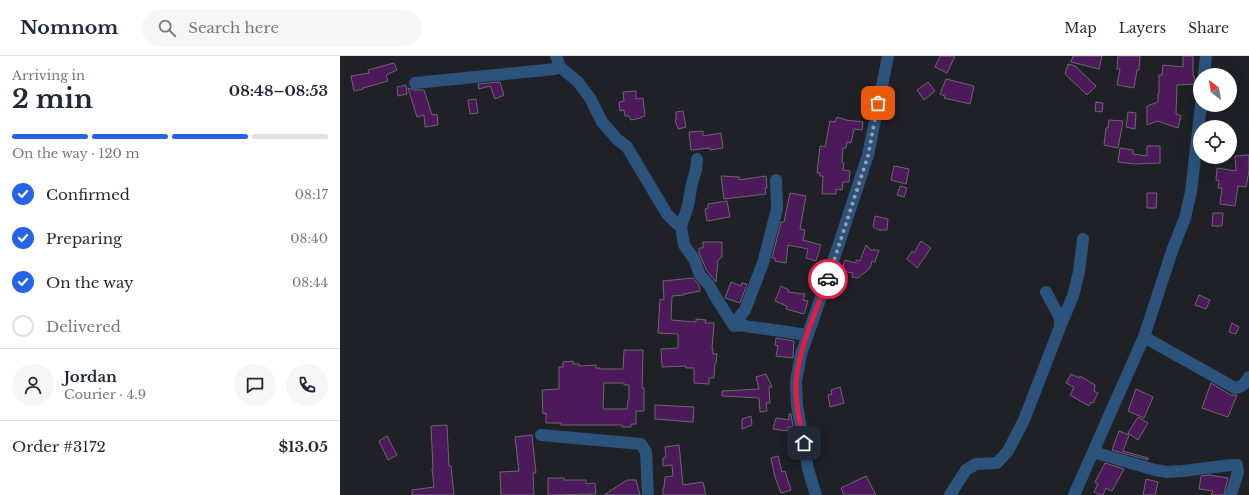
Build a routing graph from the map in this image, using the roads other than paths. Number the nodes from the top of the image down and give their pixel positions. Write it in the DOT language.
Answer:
graph roads {
  1 [pos="888,56"];
  2 [pos="1206,56"];
  3 [pos="557,61"];
  4 [pos="1205,68"];
  5 [pos="415,83"];
  6 [pos="1200,112"];
  7 [pos="697,159"];
  8 [pos="776,180"];
  9 [pos="681,226"];
  10 [pos="1083,239"];
  11 [pos="1046,292"];
  12 [pos="744,325"];
  13 [pos="1060,327"];
  14 [pos="808,335"];
  15 [pos="1144,337"];
  16 [pos="1249,377"];
  17 [pos="541,435"];
  18 [pos="1093,452"];
  19 [pos="648,495"];
  20 [pos="816,495"];
  21 [pos="950,495"];
  22 [pos="1074,495"];
  23 [pos="1231,495"];
  1 -- 14 [label="street"];
  2 -- 4 [label="street"];
  3 -- 5 [label="street"];
  3 -- 9 [label="street"];
  6 -- 15 [label="street"];
  7 -- 9 [label="street"];
  8 -- 12 [label="street"];
  9 -- 12 [label="street"];
  10 -- 13 [label="street"];
  11 -- 13 [label="street"];
  12 -- 14 [label="street"];
  13 -- 21 [label="street"];
  14 -- 20 [label="street"];
  15 -- 16 [label="street"];
  15 -- 18 [label="street"];
  17 -- 19 [label="street"];
  18 -- 22 [label="street"];
  18 -- 23 [label="street"];
}
